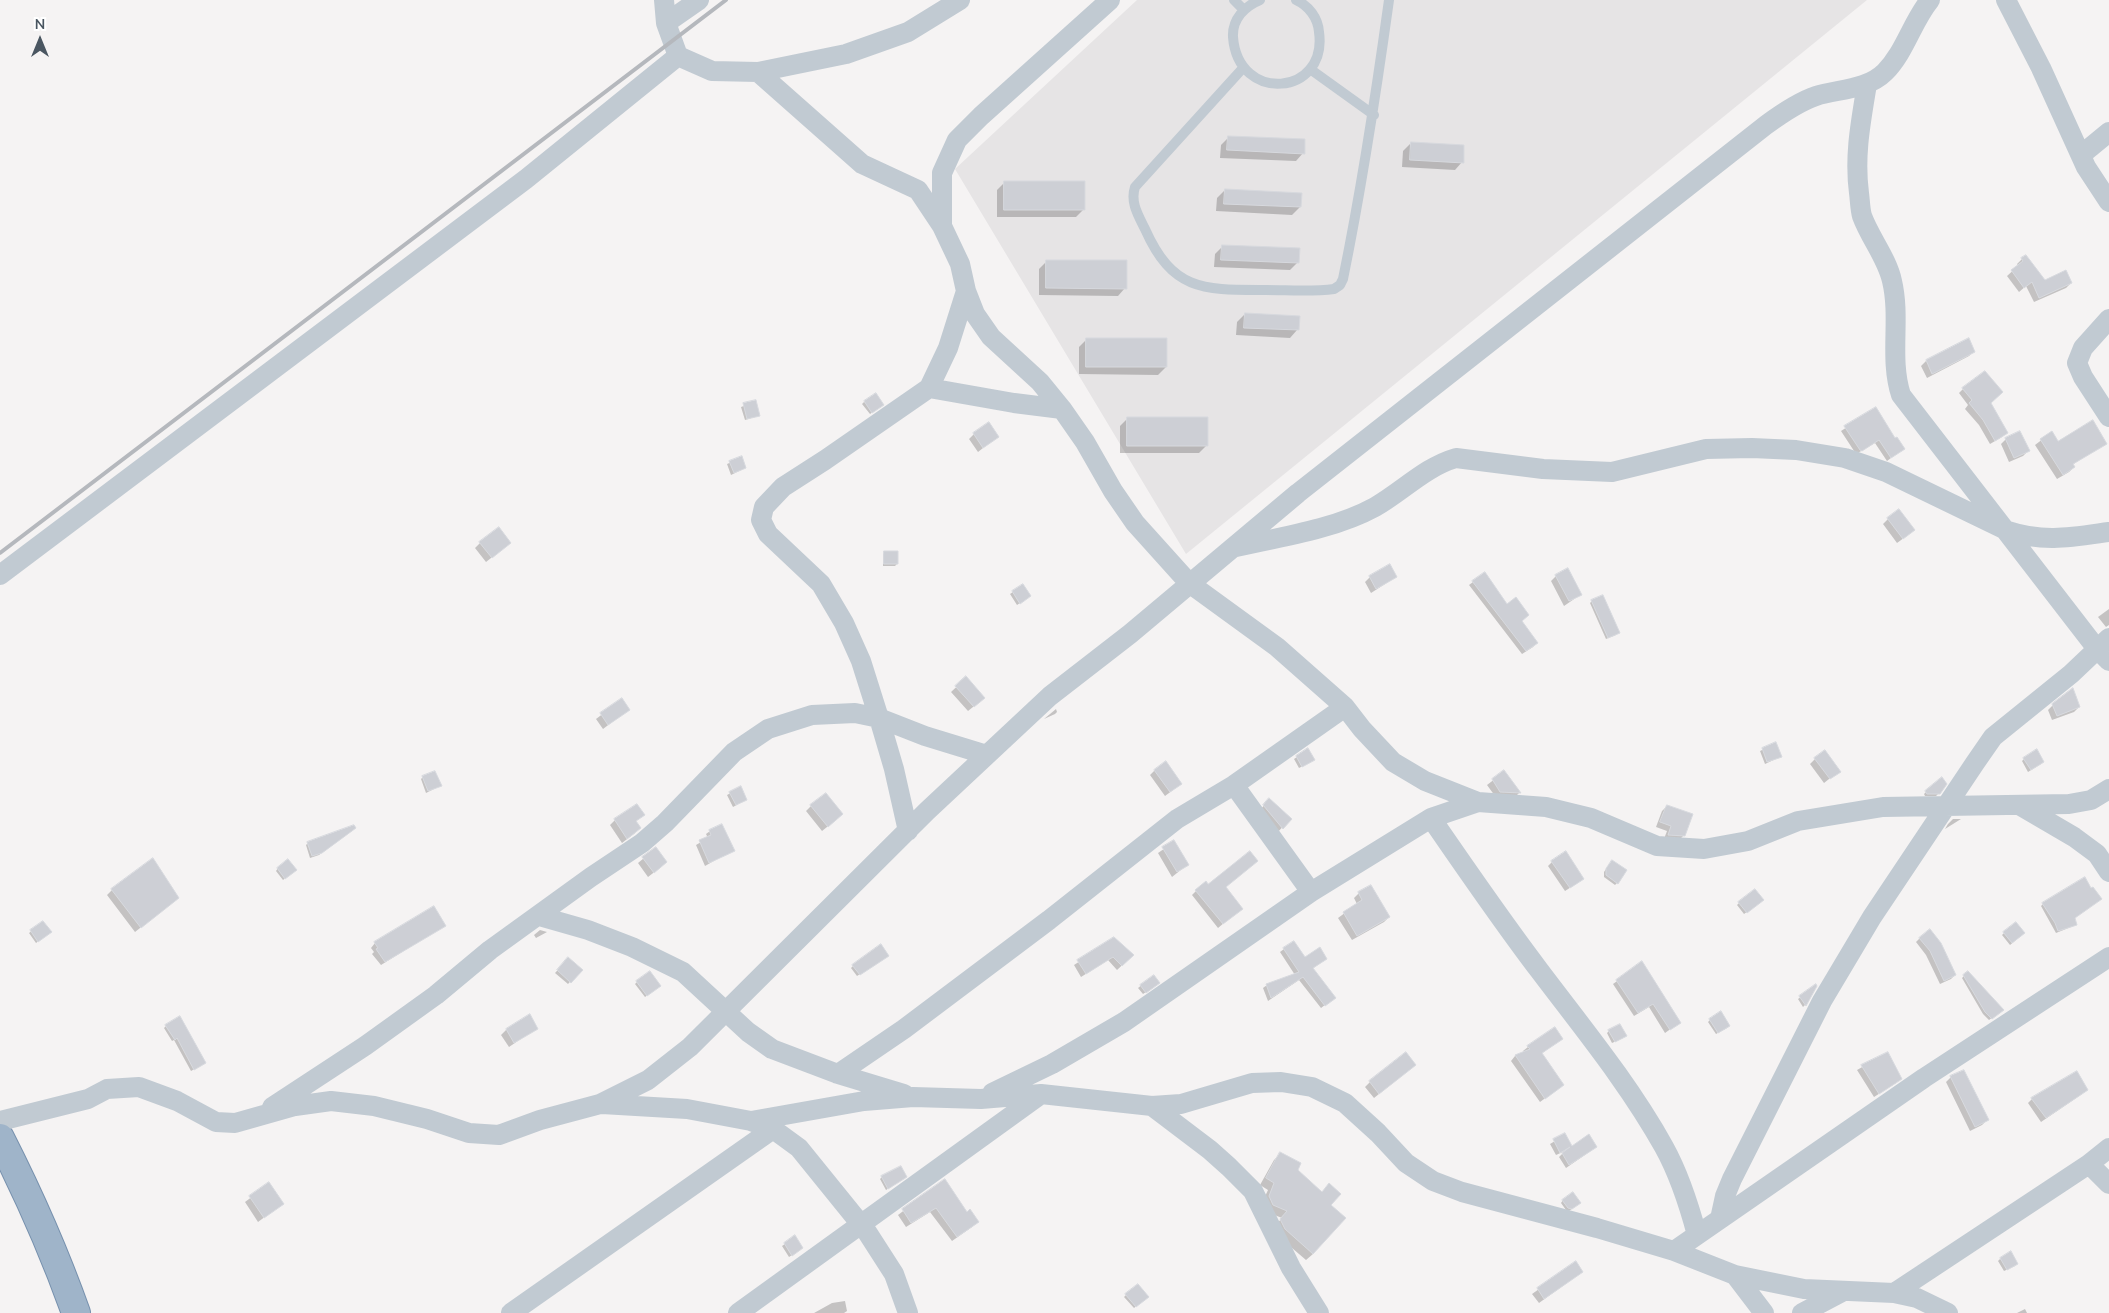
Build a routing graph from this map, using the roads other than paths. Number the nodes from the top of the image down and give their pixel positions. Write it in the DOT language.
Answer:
graph roads {
  1 [pos="664,0"];
  2 [pos="699,0"];
  3 [pos="960,0"];
  4 [pos="1110,0"];
  5 [pos="1234,0"];
  6 [pos="1260,0"];
  7 [pos="1389,0"];
  8 [pos="1930,0"];
  9 [pos="2006,0"];
  10 [pos="1302,1"];
  11 [pos="1243,10"];
  12 [pos="666,23"];
  13 [pos="678,56"];
  14 [pos="1243,68"];
  15 [pos="1310,69"];
  16 [pos="758,72"];
  17 [pos="1867,84"];
  18 [pos="1374,115"];
  19 [pos="2109,132"];
  20 [pos="2081,155"];
  21 [pos="2109,202"];
  22 [pos="942,226"];
  23 [pos="966,291"];
  24 [pos="2109,319"];
  25 [pos="929,388"];
  26 [pos="1062,409"];
  27 [pos="2109,417"];
  28 [pos="2008,531"];
  29 [pos="2109,532"];
  30 [pos="1232,548"];
  31 [pos="0,575"];
  32 [pos="1189,583"];
  33 [pos="2105,649"];
  34 [pos="1345,707"];
  35 [pos="878,718"];
  36 [pos="987,756"];
  37 [pos="1234,785"];
  38 [pos="2109,789"];
  39 [pos="1478,802"];
  40 [pos="1947,804"];
  41 [pos="2019,805"];
  42 [pos="1431,818"];
  43 [pos="908,831"];
  44 [pos="2109,872"];
  45 [pos="1311,892"];
  46 [pos="539,916"];
  47 [pos="2109,957"];
  48 [pos="725,1011"];
  49 [pos="838,1074"];
  50 [pos="1041,1094"];
  51 [pos="913,1096"];
  52 [pos="981,1099"];
  53 [pos="600,1104"];
  54 [pos="1152,1106"];
  55 [pos="255,1118"];
  56 [pos="751,1121"];
  57 [pos="0,1122"];
  58 [pos="772,1129"];
  59 [pos="0,1138"];
  60 [pos="2109,1148"];
  61 [pos="2089,1164"];
  62 [pos="2109,1184"];
  63 [pos="1720,1219"];
  64 [pos="861,1225"];
  65 [pos="1697,1235"];
  66 [pos="1674,1251"];
  67 [pos="1735,1275"];
  68 [pos="1848,1289"];
  69 [pos="1894,1293"];
  70 [pos="76,1313"];
  71 [pos="512,1313"];
  72 [pos="738,1313"];
  73 [pos="908,1313"];
  74 [pos="1319,1313"];
  75 [pos="1764,1313"];
  76 [pos="1802,1313"];
  77 [pos="1948,1313"];
  1 -- 12 [label="street"];
  2 -- 12 [label="street"];
  3 -- 16 [label="street"];
  4 -- 22 [label="street"];
  5 -- 11 [label="lane"];
  6 -- 11 [label="lane"];
  7 -- 18 [label="lane"];
  8 -- 17 [label="street"];
  9 -- 20 [label="street"];
  10 -- 15 [label="lane"];
  11 -- 14 [label="lane"];
  12 -- 13 [label="street"];
  13 -- 16 [label="street"];
  13 -- 31 [label="street"];
  14 -- 15 [label="lane"];
  14 -- 18 [label="lane"];
  15 -- 18 [label="lane"];
  16 -- 22 [label="street"];
  17 -- 28 [label="street"];
  17 -- 30 [label="street"];
  19 -- 20 [label="street"];
  20 -- 21 [label="street"];
  22 -- 23 [label="street"];
  23 -- 25 [label="street"];
  23 -- 26 [label="street"];
  24 -- 27 [label="street"];
  25 -- 26 [label="street"];
  25 -- 35 [label="street"];
  26 -- 32 [label="street"];
  28 -- 29 [label="street"];
  28 -- 30 [label="street"];
  28 -- 33 [label="street"];
  30 -- 32 [label="street"];
  32 -- 34 [label="street"];
  32 -- 36 [label="street"];
  33 -- 40 [label="street"];
  34 -- 37 [label="street"];
  34 -- 39 [label="street"];
  35 -- 36 [label="street"];
  35 -- 43 [label="street"];
  35 -- 46 [label="street"];
  36 -- 43 [label="street"];
  37 -- 45 [label="street"];
  37 -- 49 [label="street"];
  38 -- 41 [label="street"];
  39 -- 40 [label="street"];
  39 -- 42 [label="street"];
  40 -- 41 [label="street"];
  40 -- 63 [label="street"];
  41 -- 44 [label="street"];
  42 -- 45 [label="street"];
  42 -- 65 [label="street"];
  43 -- 48 [label="street"];
  45 -- 52 [label="street"];
  46 -- 48 [label="street"];
  46 -- 55 [label="street"];
  47 -- 63 [label="street"];
  48 -- 49 [label="street"];
  48 -- 53 [label="street"];
  49 -- 51 [label="street"];
  50 -- 52 [label="street"];
  50 -- 54 [label="street"];
  50 -- 64 [label="street"];
  51 -- 52 [label="street"];
  51 -- 56 [label="street"];
  53 -- 55 [label="street"];
  53 -- 56 [label="street"];
  54 -- 66 [label="street"];
  54 -- 74 [label="street"];
  55 -- 57 [label="street"];
  56 -- 58 [label="street"];
  58 -- 64 [label="street"];
  58 -- 71 [label="street"];
  59 -- 70 [label="highway"];
  60 -- 61 [label="street"];
  61 -- 62 [label="street"];
  61 -- 69 [label="street"];
  63 -- 65 [label="street"];
  64 -- 72 [label="street"];
  64 -- 73 [label="street"];
  65 -- 66 [label="street"];
  66 -- 67 [label="street"];
  67 -- 68 [label="street"];
  67 -- 75 [label="street"];
  68 -- 69 [label="street"];
  68 -- 76 [label="street"];
  69 -- 77 [label="street"];
}
